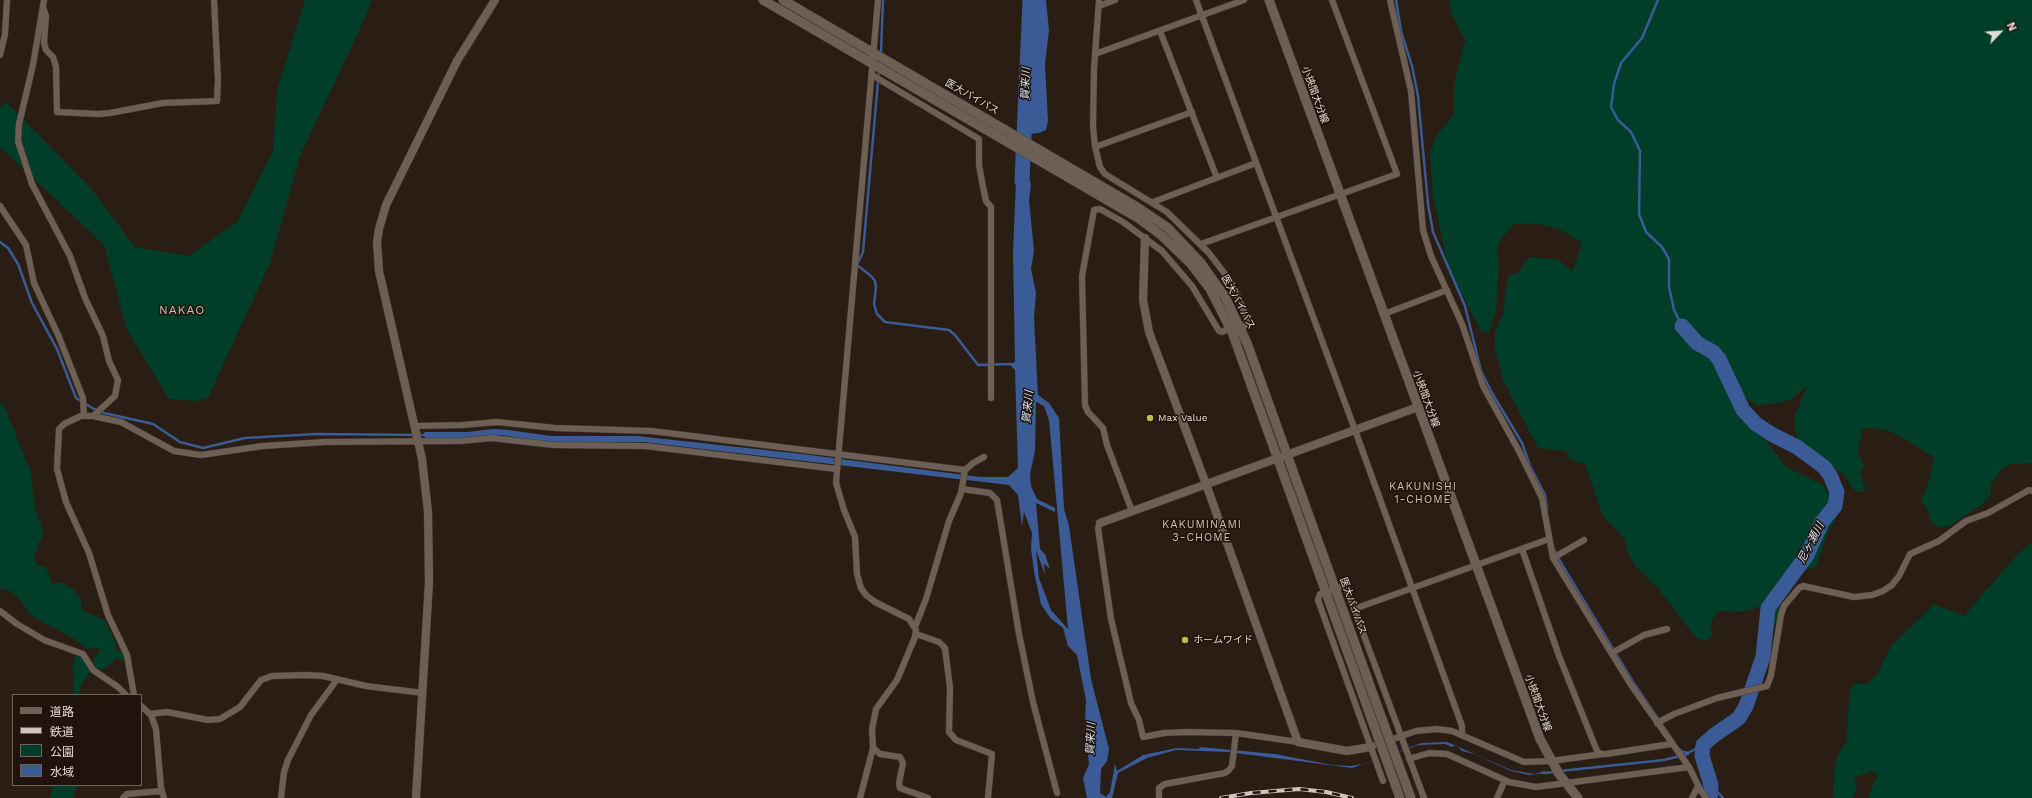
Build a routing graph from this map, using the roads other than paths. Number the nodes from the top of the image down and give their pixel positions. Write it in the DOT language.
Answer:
graph roads {
  1 [pos="7,0"];
  2 [pos="214,0"];
  3 [pos="495,0"];
  4 [pos="763,0"];
  5 [pos="783,0"];
  6 [pos="878,0"];
  7 [pos="1115,0"];
  8 [pos="1196,0"];
  9 [pos="1244,0"];
  10 [pos="1269,0"];
  11 [pos="1332,0"];
  12 [pos="1390,0"];
  13 [pos="44,3"];
  14 [pos="1099,3"];
  15 [pos="1202,16"];
  16 [pos="1160,31"];
  17 [pos="874,53"];
  18 [pos="1095,54"];
  19 [pos="0,55"];
  20 [pos="876,66"];
  21 [pos="872,76"];
  22 [pos="1192,112"];
  23 [pos="1095,147"];
  24 [pos="1256,163"];
  25 [pos="1217,178"];
  26 [pos="1340,194"];
  27 [pos="1153,202"];
  28 [pos="0,206"];
  29 [pos="1276,217"];
  30 [pos="1145,238"];
  31 [pos="1201,244"];
  32 [pos="1447,290"];
  33 [pos="1384,314"];
  34 [pos="1230,328"];
  35 [pos="1240,329"];
  36 [pos="991,398"];
  37 [pos="1418,407"];
  38 [pos="84,416"];
  39 [pos="93,416"];
  40 [pos="416,427"];
  41 [pos="1355,430"];
  42 [pos="418,440"];
  43 [pos="838,453"];
  44 [pos="1287,455"];
  45 [pos="984,457"];
  46 [pos="1278,458"];
  47 [pos="836,469"];
  48 [pos="965,470"];
  49 [pos="1206,484"];
  50 [pos="962,489"];
  51 [pos="2032,491"];
  52 [pos="1132,511"];
  53 [pos="1100,523"];
  54 [pos="1549,539"];
  55 [pos="1584,540"];
  56 [pos="1522,549"];
  57 [pos="1554,558"];
  58 [pos="1475,565"];
  59 [pos="1335,588"];
  60 [pos="1411,588"];
  61 [pos="1326,592"];
  62 [pos="1354,608"];
  63 [pos="0,611"];
  64 [pos="915,627"];
  65 [pos="1667,629"];
  66 [pos="916,634"];
  67 [pos="1612,653"];
  68 [pos="336,680"];
  69 [pos="423,692"];
  70 [pos="125,694"];
  71 [pos="134,694"];
  72 [pos="142,707"];
  73 [pos="150,714"];
  74 [pos="1657,723"];
  75 [pos="1236,734"];
  76 [pos="1462,735"];
  77 [pos="1401,736"];
  78 [pos="1298,742"];
  79 [pos="1671,744"];
  80 [pos="1370,746"];
  81 [pos="872,748"];
  82 [pos="1603,754"];
  83 [pos="1409,759"];
  84 [pos="1688,767"];
  85 [pos="1554,768"];
  86 [pos="1505,780"];
  87 [pos="1383,781"];
  88 [pos="1566,784"];
  89 [pos="1698,786"];
  90 [pos="162,791"];
  91 [pos="1057,793"];
  92 [pos="122,798"];
  93 [pos="164,798"];
  94 [pos="281,798"];
  95 [pos="416,798"];
  96 [pos="860,798"];
  97 [pos="928,798"];
  98 [pos="988,798"];
  99 [pos="1159,798"];
  100 [pos="1400,798"];
  101 [pos="1411,798"];
  102 [pos="1424,798"];
  103 [pos="1497,798"];
  104 [pos="1578,798"];
  105 [pos="1692,798"];
  106 [pos="1706,798"];
  1 -- 19 [label="street"];
  2 -- 13 [label="street"];
  3 -- 40 [label="street"];
  4 -- 20 [label="main road"];
  5 -- 17 [label="main road, 医大バイパス"];
  6 -- 17 [label="street"];
  7 -- 14 [label="street"];
  8 -- 15 [label="street"];
  9 -- 15 [label="street"];
  10 -- 26 [label="main road, 小挾間大分線"];
  11 -- 26 [label="street"];
  12 -- 32 [label="street"];
  13 -- 39 [label="street"];
  14 -- 18 [label="street"];
  15 -- 16 [label="street"];
  15 -- 24 [label="street"];
  16 -- 18 [label="street"];
  16 -- 22 [label="street"];
  17 -- 20 [label="street"];
  17 -- 35 [label="main road, 医大バイパス"];
  18 -- 23 [label="street"];
  20 -- 21 [label="street"];
  20 -- 34 [label="main road, 医大バイパス"];
  21 -- 36 [label="street"];
  21 -- 43 [label="street"];
  22 -- 23 [label="street"];
  22 -- 25 [label="street"];
  23 -- 27 [label="street"];
  24 -- 25 [label="street"];
  24 -- 29 [label="street"];
  25 -- 27 [label="street"];
  26 -- 29 [label="street"];
  26 -- 33 [label="main road, 小挾間大分線"];
  27 -- 31 [label="street"];
  28 -- 38 [label="street"];
  29 -- 31 [label="street"];
  29 -- 41 [label="street"];
  30 -- 34 [label="street"];
  30 -- 49 [label="street"];
  30 -- 52 [label="street"];
  31 -- 35 [label="street"];
  32 -- 33 [label="street"];
  32 -- 54 [label="street"];
  33 -- 37 [label="main road, 小挾間大分線"];
  34 -- 46 [label="main road, 医大バイパス"];
  35 -- 44 [label="main road, 医大バイパス"];
  37 -- 41 [label="street"];
  37 -- 58 [label="main road, 小挾間大分線"];
  38 -- 39 [label="street"];
  38 -- 71 [label="street"];
  39 -- 42 [label="street"];
  40 -- 42 [label="street"];
  40 -- 43 [label="street"];
  41 -- 44 [label="street"];
  41 -- 60 [label="street"];
  42 -- 47 [label="street"];
  42 -- 69 [label="street"];
  43 -- 47 [label="street"];
  43 -- 48 [label="street"];
  44 -- 46 [label="street"];
  44 -- 59 [label="main road, 医大バイパス"];
  45 -- 48 [label="street"];
  46 -- 49 [label="street"];
  46 -- 61 [label="main road, 医大バイパス"];
  47 -- 64 [label="street"];
  48 -- 50 [label="street"];
  49 -- 52 [label="street"];
  49 -- 78 [label="street"];
  50 -- 64 [label="street"];
  50 -- 91 [label="street"];
  51 -- 74 [label="street"];
  52 -- 53 [label="street"];
  53 -- 75 [label="street"];
  54 -- 56 [label="street"];
  54 -- 57 [label="street"];
  55 -- 57 [label="street"];
  56 -- 58 [label="street"];
  56 -- 82 [label="street"];
  57 -- 67 [label="street"];
  58 -- 60 [label="street"];
  58 -- 85 [label="main road, 小挾間大分線"];
  59 -- 61 [label="street"];
  59 -- 62 [label="street"];
  59 -- 101 [label="main road, 医大バイパス, bridge"];
  60 -- 62 [label="street"];
  60 -- 76 [label="street"];
  61 -- 80 [label="street"];
  61 -- 100 [label="main road, 医大バイパス, bridge"];
  62 -- 77 [label="street"];
  63 -- 70 [label="street"];
  64 -- 66 [label="street"];
  65 -- 67 [label="street"];
  66 -- 81 [label="street"];
  66 -- 98 [label="street"];
  67 -- 74 [label="street"];
  68 -- 69 [label="street"];
  68 -- 73 [label="street"];
  68 -- 94 [label="street"];
  69 -- 95 [label="street"];
  72 -- 73 [label="street"];
  73 -- 90 [label="street"];
  74 -- 79 [label="street"];
  75 -- 78 [label="street"];
  75 -- 99 [label="street"];
  76 -- 77 [label="street"];
  76 -- 85 [label="street"];
  77 -- 80 [label="street"];
  77 -- 83 [label="street"];
  78 -- 80 [label="street"];
  79 -- 82 [label="street"];
  79 -- 84 [label="street"];
  80 -- 87 [label="street"];
  81 -- 96 [label="street"];
  81 -- 97 [label="street"];
  82 -- 85 [label="street"];
  83 -- 86 [label="street"];
  83 -- 102 [label="street"];
  84 -- 88 [label="street"];
  84 -- 89 [label="street"];
  85 -- 88 [label="main road, 小挾間大分線"];
  86 -- 88 [label="street"];
  86 -- 103 [label="street"];
  88 -- 104 [label="main road, 小挾間大分線"];
  89 -- 105 [label="street"];
  89 -- 106 [label="street"];
  90 -- 92 [label="street"];
  90 -- 93 [label="street"];
}
